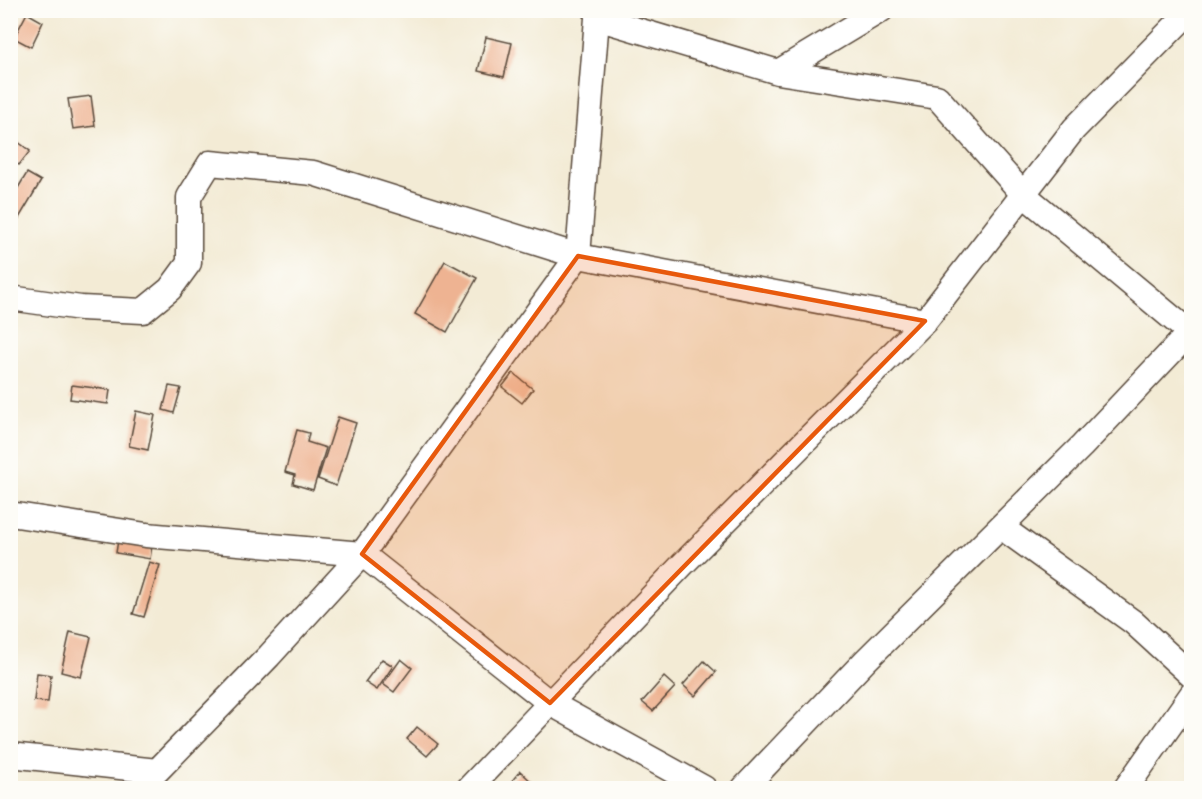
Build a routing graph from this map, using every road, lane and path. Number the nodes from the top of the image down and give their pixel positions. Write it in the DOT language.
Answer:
graph roads {
  1 [pos="881,10"];
  2 [pos="1191,10"];
  3 [pos="599,14"];
  4 [pos="778,72"];
  5 [pos="1023,194"];
  6 [pos="578,256"];
  7 [pos="10,298"];
  8 [pos="925,321"];
  9 [pos="1190,331"];
  10 [pos="10,513"];
  11 [pos="1001,527"];
  12 [pos="362,554"];
  13 [pos="1191,676"];
  14 [pos="1191,694"];
  15 [pos="550,703"];
  16 [pos="10,755"];
  17 [pos="469,789"];
  18 [pos="704,789"];
  19 [pos="744,789"];
  20 [pos="1126,789"];
  1 -- 4 [label="street"];
  2 -- 5 [label="street"];
  3 -- 4 [label="street"];
  3 -- 6 [label="street"];
  4 -- 5 [label="street"];
  5 -- 8 [label="street"];
  5 -- 9 [label="street"];
  6 -- 7 [label="street"];
  6 -- 8 [label="street"];
  6 -- 12 [label="street"];
  8 -- 15 [label="street"];
  9 -- 11 [label="street"];
  10 -- 12 [label="street"];
  11 -- 13 [label="street"];
  11 -- 19 [label="street"];
  12 -- 15 [label="street"];
  12 -- 16 [label="street"];
  14 -- 20 [label="street"];
  15 -- 17 [label="street"];
  15 -- 18 [label="street"];
}
